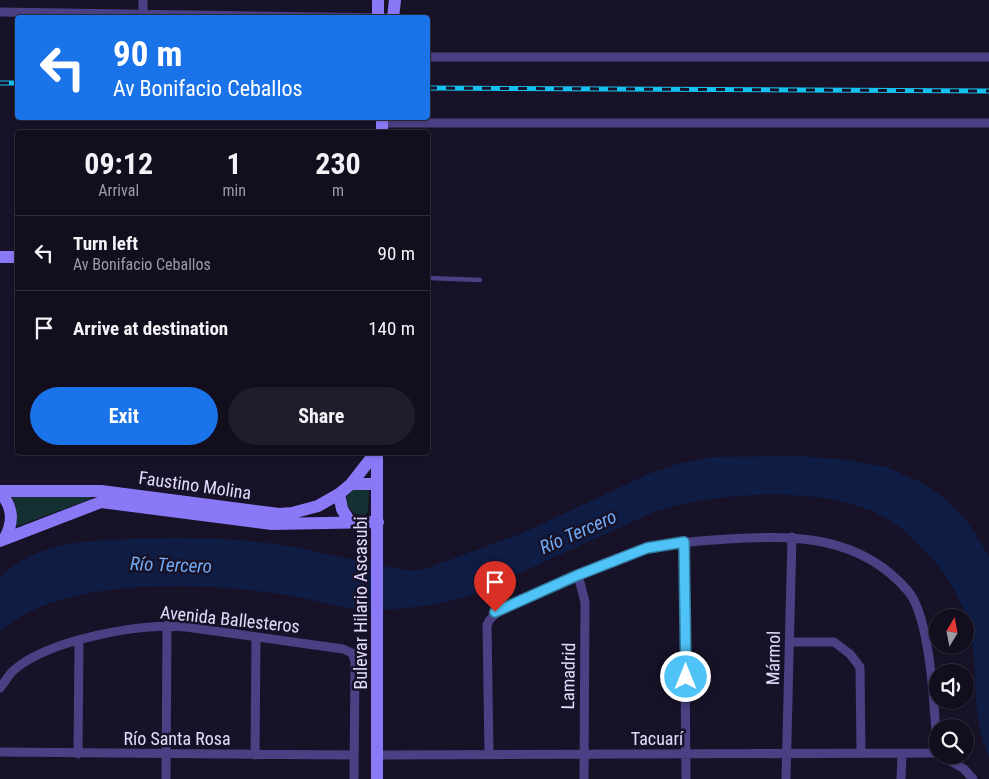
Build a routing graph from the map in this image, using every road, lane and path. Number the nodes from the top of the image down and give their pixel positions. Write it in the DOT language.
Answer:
graph roads {
  1 [pos="143,0"];
  2 [pos="378,0"];
  3 [pos="395,0"];
  4 [pos="0,12"];
  5 [pos="143,15"];
  6 [pos="384,15"];
  7 [pos="386,15"];
  8 [pos="430,57"];
  9 [pos="989,57"];
  10 [pos="989,123"];
  11 [pos="382,124"];
  12 [pos="0,257"];
  13 [pos="15,257"];
  14 [pos="430,278"];
  15 [pos="480,280"];
  16 [pos="374,455"];
  17 [pos="376,455"];
  18 [pos="351,484"];
  19 [pos="377,484"];
  20 [pos="0,492"];
  21 [pos="340,494"];
  22 [pos="350,522"];
  23 [pos="378,522"];
  24 [pos="792,537"];
  25 [pos="3,539"];
  26 [pos="684,542"];
  27 [pos="578,575"];
  28 [pos="168,625"];
  29 [pos="256,637"];
  30 [pos="79,640"];
  31 [pos="790,642"];
  32 [pos="352,653"];
  33 [pos="0,688"];
  34 [pos="935,719"];
  35 [pos="0,752"];
  36 [pos="861,753"];
  37 [pos="929,753"];
  38 [pos="78,754"];
  39 [pos="166,754"];
  40 [pos="377,754"];
  41 [pos="488,754"];
  42 [pos="584,754"];
  43 [pos="686,754"];
  44 [pos="786,754"];
  45 [pos="902,754"];
  46 [pos="255,755"];
  47 [pos="354,755"];
  48 [pos="956,764"];
  49 [pos="166,779"];
  50 [pos="354,779"];
  51 [pos="377,779"];
  52 [pos="584,779"];
  53 [pos="686,779"];
  54 [pos="786,779"];
  55 [pos="901,779"];
  56 [pos="973,779"];
  1 -- 5 [label="street"];
  2 -- 6 [label="street"];
  3 -- 7 [label="street"];
  4 -- 5 [label="street"];
  8 -- 9 [label="street"];
  10 -- 11 [label="street"];
  12 -- 13 [label="street"];
  14 -- 15 [label="lane"];
  16 -- 18 [label="street, Faustino Molina"];
  17 -- 19 [label="street, Bulevar Hilario Ascasubi"];
  18 -- 19 [label="street"];
  18 -- 21 [label="street, Faustino Molina"];
  19 -- 23 [label="street, Bulevar Hilario Ascasubi"];
  20 -- 21 [label="street, Faustino Molina"];
  20 -- 25 [label="street"];
  21 -- 22 [label="street"];
  22 -- 23 [label="street, Faustino Molina"];
  22 -- 25 [label="street, Faustino Molina"];
  23 -- 40 [label="street, Bulevar Hilario Ascasubi"];
  24 -- 26 [label="street"];
  24 -- 31 [label="street, Mármol"];
  24 -- 34 [label="street"];
  26 -- 27 [label="street"];
  26 -- 43 [label="street"];
  27 -- 41 [label="street"];
  27 -- 42 [label="street, Lamadrid"];
  28 -- 29 [label="street, Avenida Ballesteros"];
  28 -- 30 [label="street, Avenida Ballesteros"];
  28 -- 39 [label="street"];
  29 -- 32 [label="street, Avenida Ballesteros"];
  29 -- 46 [label="street"];
  30 -- 33 [label="street, Avenida Ballesteros"];
  30 -- 38 [label="street"];
  31 -- 36 [label="street"];
  31 -- 44 [label="street, Mármol"];
  32 -- 47 [label="street, Bulevar Hilario Ascasubi"];
  35 -- 38 [label="street, Río Santa Rosa"];
  36 -- 44 [label="street, Tacuarí"];
  36 -- 45 [label="street, Tacuarí"];
  37 -- 45 [label="street, Tacuarí"];
  38 -- 39 [label="street, Río Santa Rosa"];
  39 -- 46 [label="street, Río Santa Rosa"];
  39 -- 49 [label="street"];
  40 -- 41 [label="street, Tacuarí"];
  40 -- 51 [label="street, Bulevar Hilario Ascasubi"];
  41 -- 42 [label="street, Tacuarí"];
  42 -- 43 [label="street, Tacuarí"];
  42 -- 52 [label="street, Lamadrid"];
  43 -- 44 [label="street, Tacuarí"];
  43 -- 53 [label="street"];
  44 -- 54 [label="street, Mármol"];
  45 -- 55 [label="street"];
  46 -- 47 [label="street, Río Santa Rosa"];
  47 -- 50 [label="street, Bulevar Hilario Ascasubi"];
  48 -- 56 [label="street"];
}
